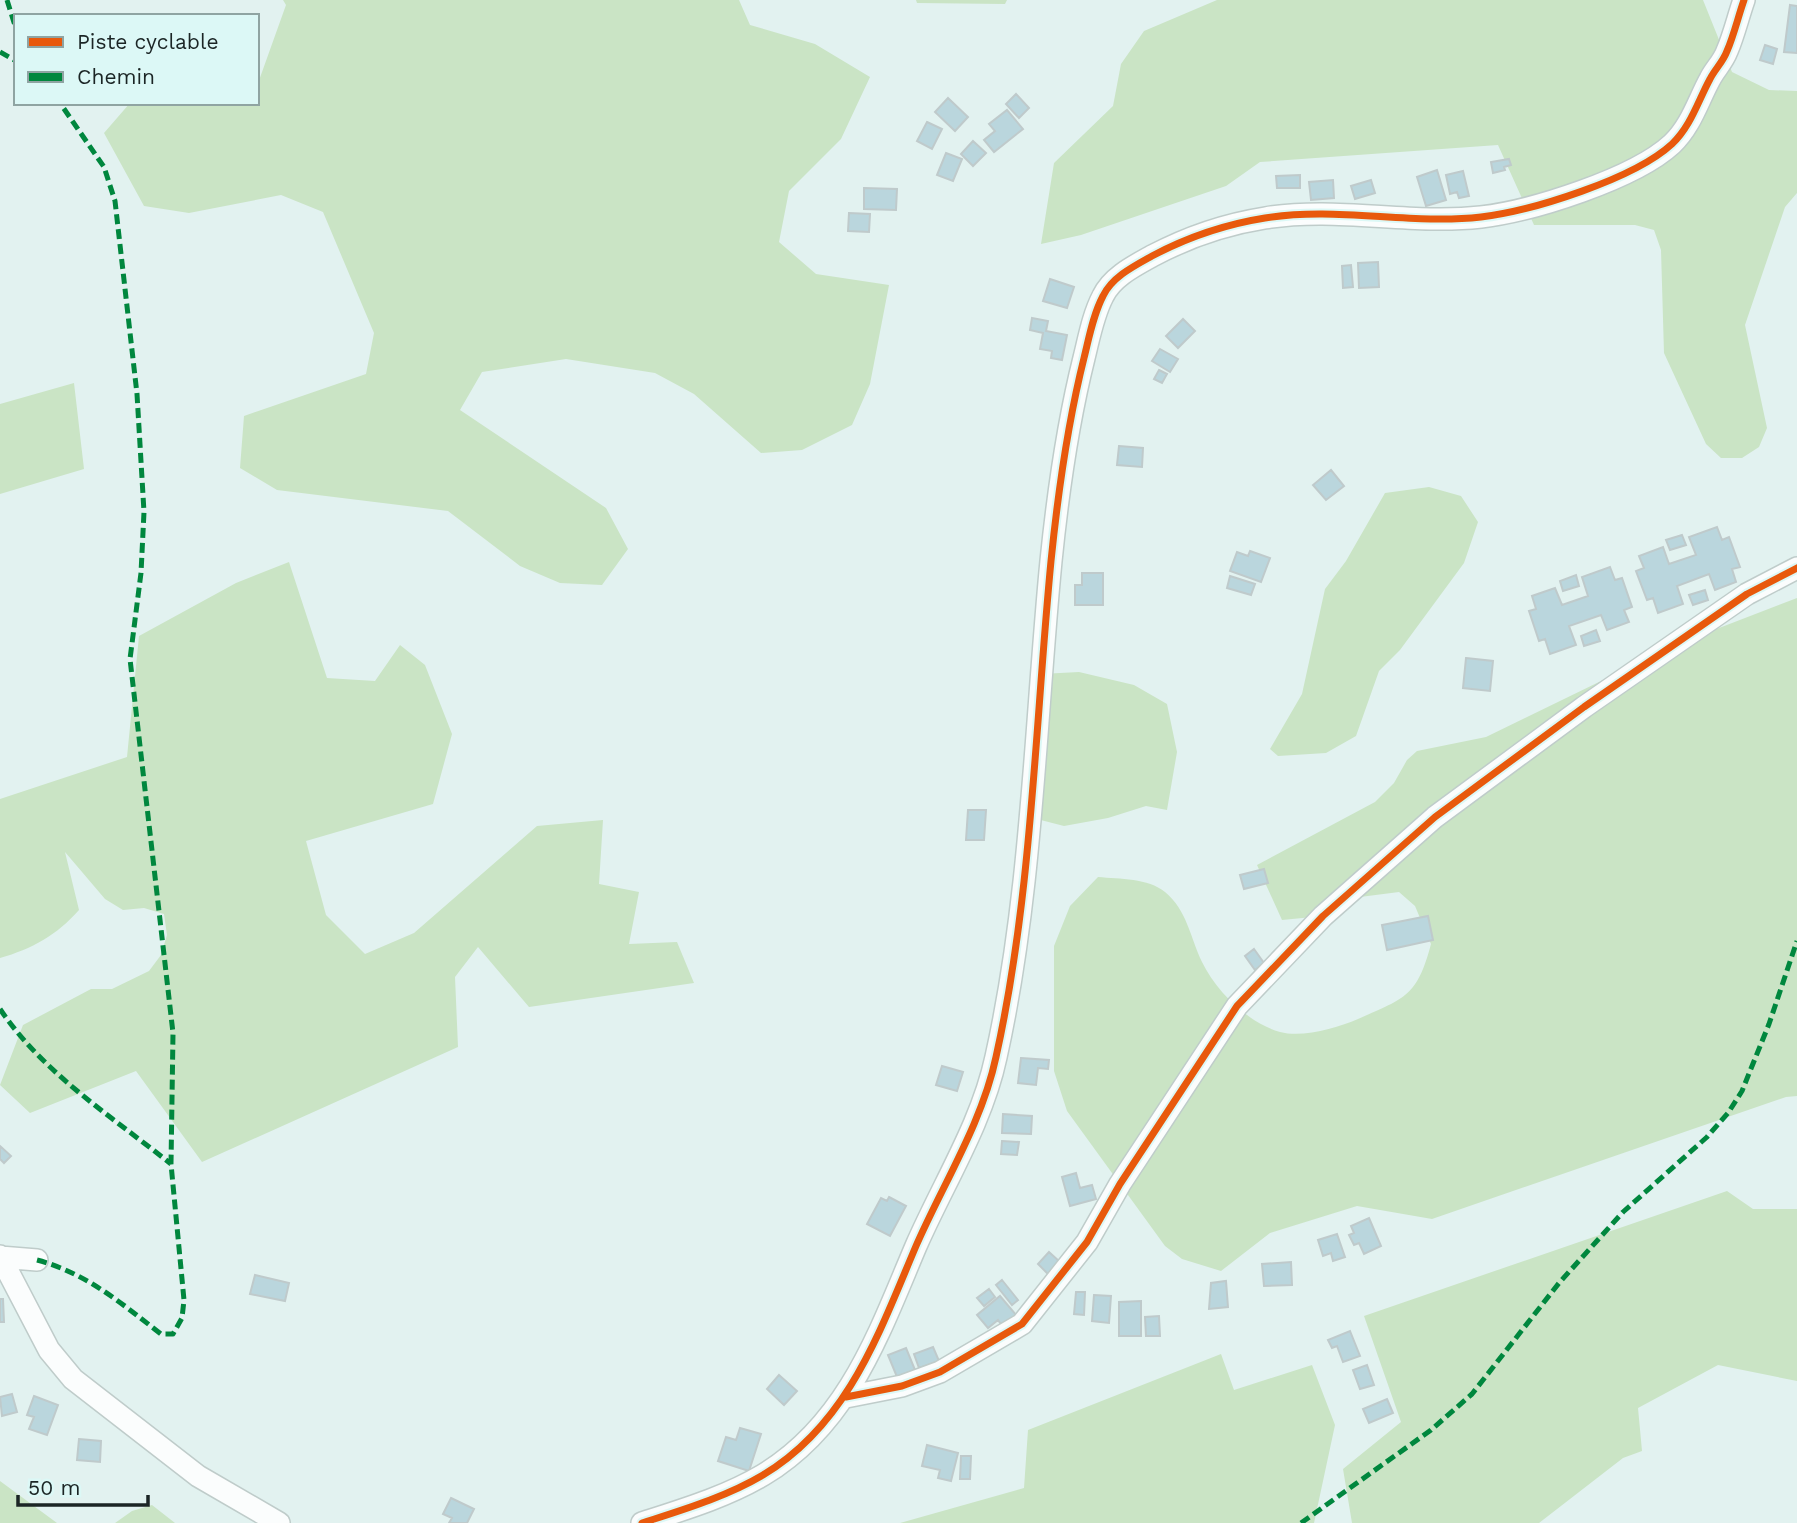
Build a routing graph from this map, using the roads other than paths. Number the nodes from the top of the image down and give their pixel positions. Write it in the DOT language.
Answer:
graph roads {
  1 [pos="1744,0"];
  2 [pos="1797,568"];
  3 [pos="0,1256"];
  4 [pos="37,1260"];
  5 [pos="846,1397"];
  6 [pos="279,1523"];
  7 [pos="642,1523"];
  1 -- 5 [label="street"];
  2 -- 5 [label="street"];
  3 -- 4 [label="street"];
  3 -- 6 [label="street"];
  5 -- 7 [label="street"];
}
